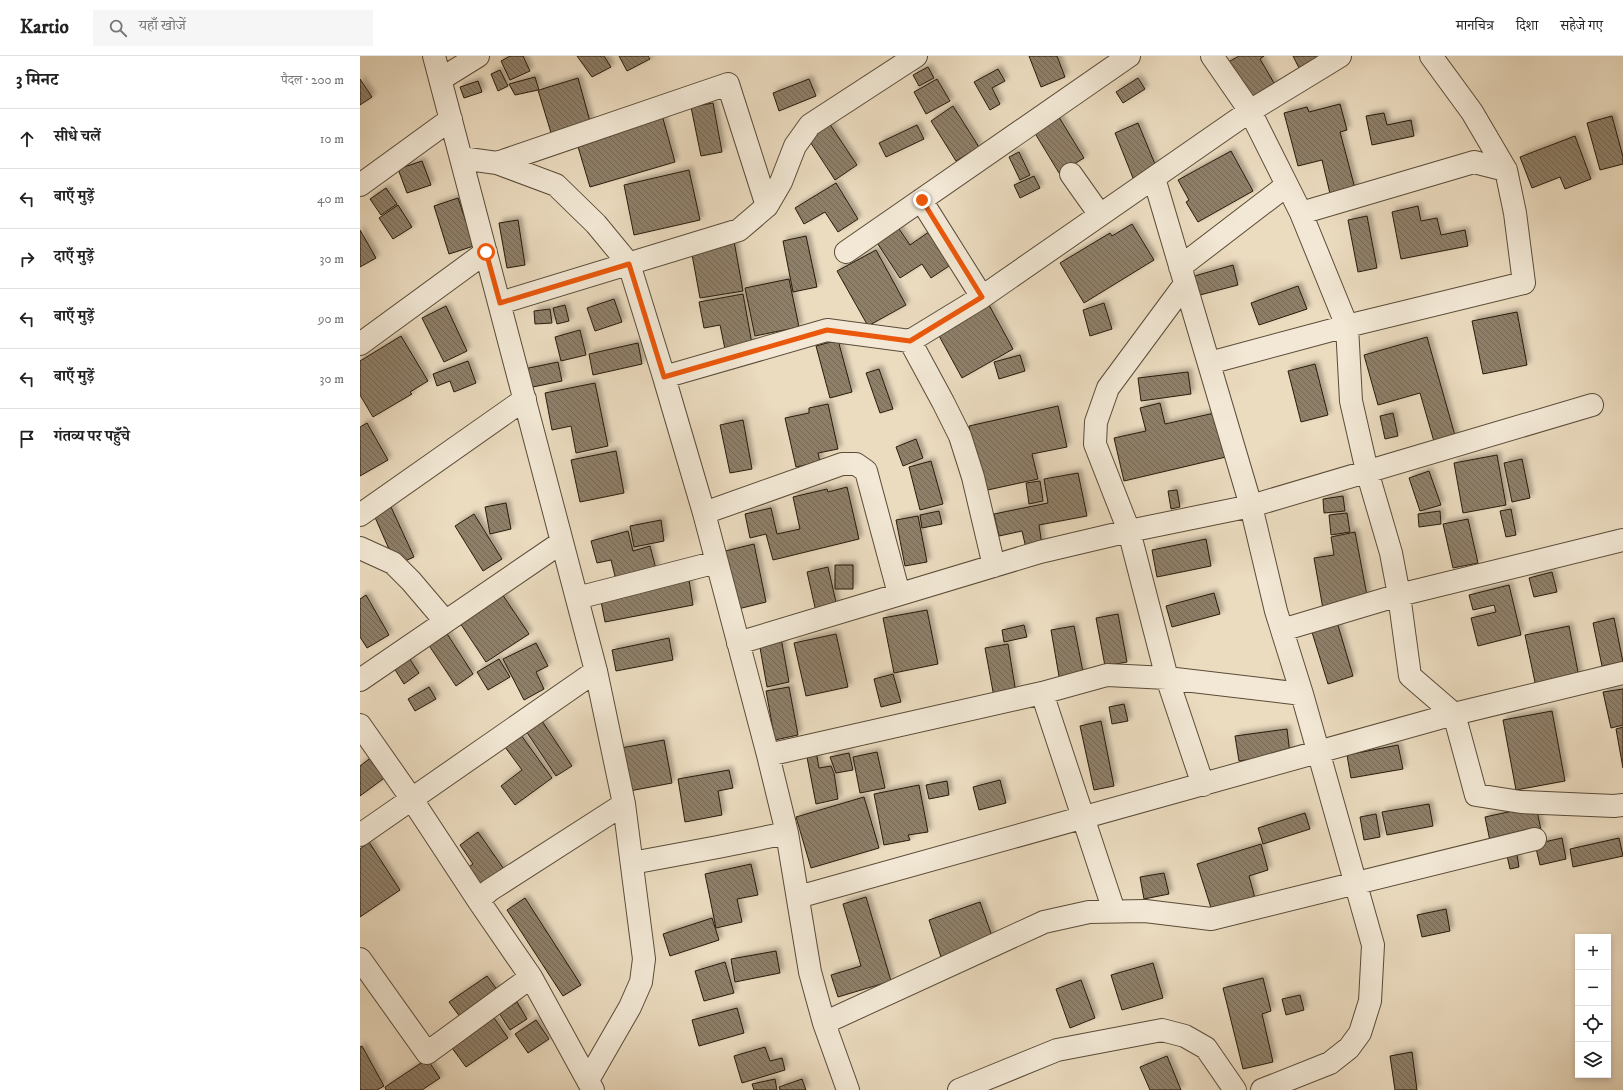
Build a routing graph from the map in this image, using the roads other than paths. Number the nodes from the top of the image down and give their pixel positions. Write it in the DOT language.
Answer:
graph roads {
  1 [pos="434,56"];
  2 [pos="478,56"];
  3 [pos="916,56"];
  4 [pos="1129,56"];
  5 [pos="1212,56"];
  6 [pos="1340,56"];
  7 [pos="1431,56"];
  8 [pos="441,79"];
  9 [pos="1250,112"];
  10 [pos="451,119"];
  11 [pos="462,158"];
  12 [pos="497,163"];
  13 [pos="1506,170"];
  14 [pos="1071,174"];
  15 [pos="1154,178"];
  16 [pos="1287,184"];
  17 [pos="360,185"];
  18 [pos="922,200"];
  19 [pos="766,206"];
  20 [pos="1301,213"];
  21 [pos="1100,215"];
  22 [pos="486,252"];
  23 [pos="846,252"];
  24 [pos="629,264"];
  25 [pos="1183,275"];
  26 [pos="982,297"];
  27 [pos="500,303"];
  28 [pos="1347,326"];
  29 [pos="910,341"];
  30 [pos="360,344"];
  31 [pos="1209,363"];
  32 [pos="664,377"];
  33 [pos="525,399"];
  34 [pos="1592,405"];
  35 [pos="1367,471"];
  36 [pos="1250,506"];
  37 [pos="704,513"];
  38 [pos="360,515"];
  39 [pos="1130,531"];
  40 [pos="1623,540"];
  41 [pos="562,542"];
  42 [pos="360,548"];
  43 [pos="717,562"];
  44 [pos="994,566"];
  45 [pos="900,594"];
  46 [pos="1399,595"];
  47 [pos="577,598"];
  48 [pos="445,621"];
  49 [pos="1282,630"];
  50 [pos="738,643"];
  51 [pos="596,671"];
  52 [pos="1623,673"];
  53 [pos="1167,678"];
  54 [pos="360,680"];
  55 [pos="1042,693"];
  56 [pos="1302,694"];
  57 [pos="1454,714"];
  58 [pos="360,725"];
  59 [pos="1318,752"];
  60 [pos="768,755"];
  61 [pos="1203,785"];
  62 [pos="411,798"];
  63 [pos="624,804"];
  64 [pos="1623,805"];
  65 [pos="1084,817"];
  66 [pos="787,833"];
  67 [pos="360,834"];
  68 [pos="1535,839"];
  69 [pos="632,863"];
  70 [pos="1356,884"];
  71 [pos="798,897"];
  72 [pos="478,900"];
  73 [pos="1114,911"];
  74 [pos="360,959"];
  75 [pos="531,977"];
  76 [pos="824,1023"];
  77 [pos="591,1085"];
  78 [pos="848,1090"];
  79 [pos="959,1090"];
  80 [pos="1235,1090"];
  81 [pos="1262,1090"];
  1 -- 8 [label="street"];
  2 -- 8 [label="street"];
  3 -- 19 [label="street"];
  4 -- 18 [label="street"];
  5 -- 9 [label="street"];
  6 -- 9 [label="street"];
  7 -- 13 [label="street"];
  8 -- 10 [label="street"];
  9 -- 15 [label="street"];
  9 -- 16 [label="street"];
  10 -- 11 [label="street"];
  10 -- 17 [label="street"];
  11 -- 12 [label="street"];
  11 -- 22 [label="street"];
  12 -- 19 [label="street"];
  12 -- 24 [label="street"];
  13 -- 20 [label="street"];
  13 -- 28 [label="street"];
  14 -- 21 [label="street"];
  15 -- 21 [label="street"];
  15 -- 25 [label="street"];
  16 -- 20 [label="street"];
  16 -- 25 [label="street"];
  18 -- 23 [label="street"];
  18 -- 26 [label="street"];
  19 -- 24 [label="street"];
  20 -- 28 [label="street"];
  21 -- 26 [label="street"];
  22 -- 27 [label="street"];
  22 -- 30 [label="street"];
  24 -- 27 [label="street"];
  24 -- 32 [label="street"];
  25 -- 31 [label="street"];
  25 -- 39 [label="street"];
  26 -- 29 [label="street"];
  27 -- 33 [label="street"];
  28 -- 31 [label="street"];
  28 -- 35 [label="street"];
  29 -- 32 [label="street"];
  29 -- 44 [label="street"];
  31 -- 36 [label="street"];
  32 -- 37 [label="street"];
  33 -- 38 [label="street"];
  33 -- 41 [label="street"];
  34 -- 35 [label="street"];
  35 -- 36 [label="street"];
  35 -- 46 [label="street"];
  36 -- 39 [label="street"];
  36 -- 49 [label="street"];
  37 -- 43 [label="street"];
  37 -- 45 [label="street"];
  39 -- 44 [label="street"];
  39 -- 53 [label="street"];
  40 -- 46 [label="street"];
  41 -- 47 [label="street"];
  41 -- 48 [label="street"];
  42 -- 48 [label="street"];
  43 -- 47 [label="street"];
  43 -- 50 [label="street"];
  44 -- 45 [label="street"];
  45 -- 50 [label="street"];
  46 -- 49 [label="street"];
  46 -- 57 [label="street"];
  47 -- 51 [label="street"];
  48 -- 54 [label="street"];
  49 -- 56 [label="street"];
  50 -- 60 [label="street"];
  51 -- 62 [label="street"];
  51 -- 63 [label="street"];
  52 -- 57 [label="street"];
  53 -- 55 [label="street"];
  53 -- 56 [label="street"];
  53 -- 61 [label="street"];
  55 -- 60 [label="street"];
  55 -- 65 [label="street"];
  56 -- 59 [label="street"];
  57 -- 59 [label="street"];
  57 -- 64 [label="street"];
  58 -- 62 [label="street"];
  59 -- 61 [label="street"];
  59 -- 70 [label="street"];
  60 -- 66 [label="street"];
  61 -- 65 [label="street"];
  62 -- 67 [label="street"];
  62 -- 72 [label="street"];
  63 -- 69 [label="street"];
  63 -- 72 [label="street"];
  65 -- 71 [label="street"];
  65 -- 73 [label="street"];
  66 -- 69 [label="street"];
  66 -- 71 [label="street"];
  68 -- 70 [label="street"];
  69 -- 77 [label="street"];
  70 -- 73 [label="street"];
  70 -- 81 [label="street"];
  71 -- 76 [label="street"];
  72 -- 75 [label="street"];
  73 -- 76 [label="street"];
  74 -- 75 [label="street"];
  75 -- 77 [label="street"];
  76 -- 78 [label="street"];
  79 -- 80 [label="street"];
}
